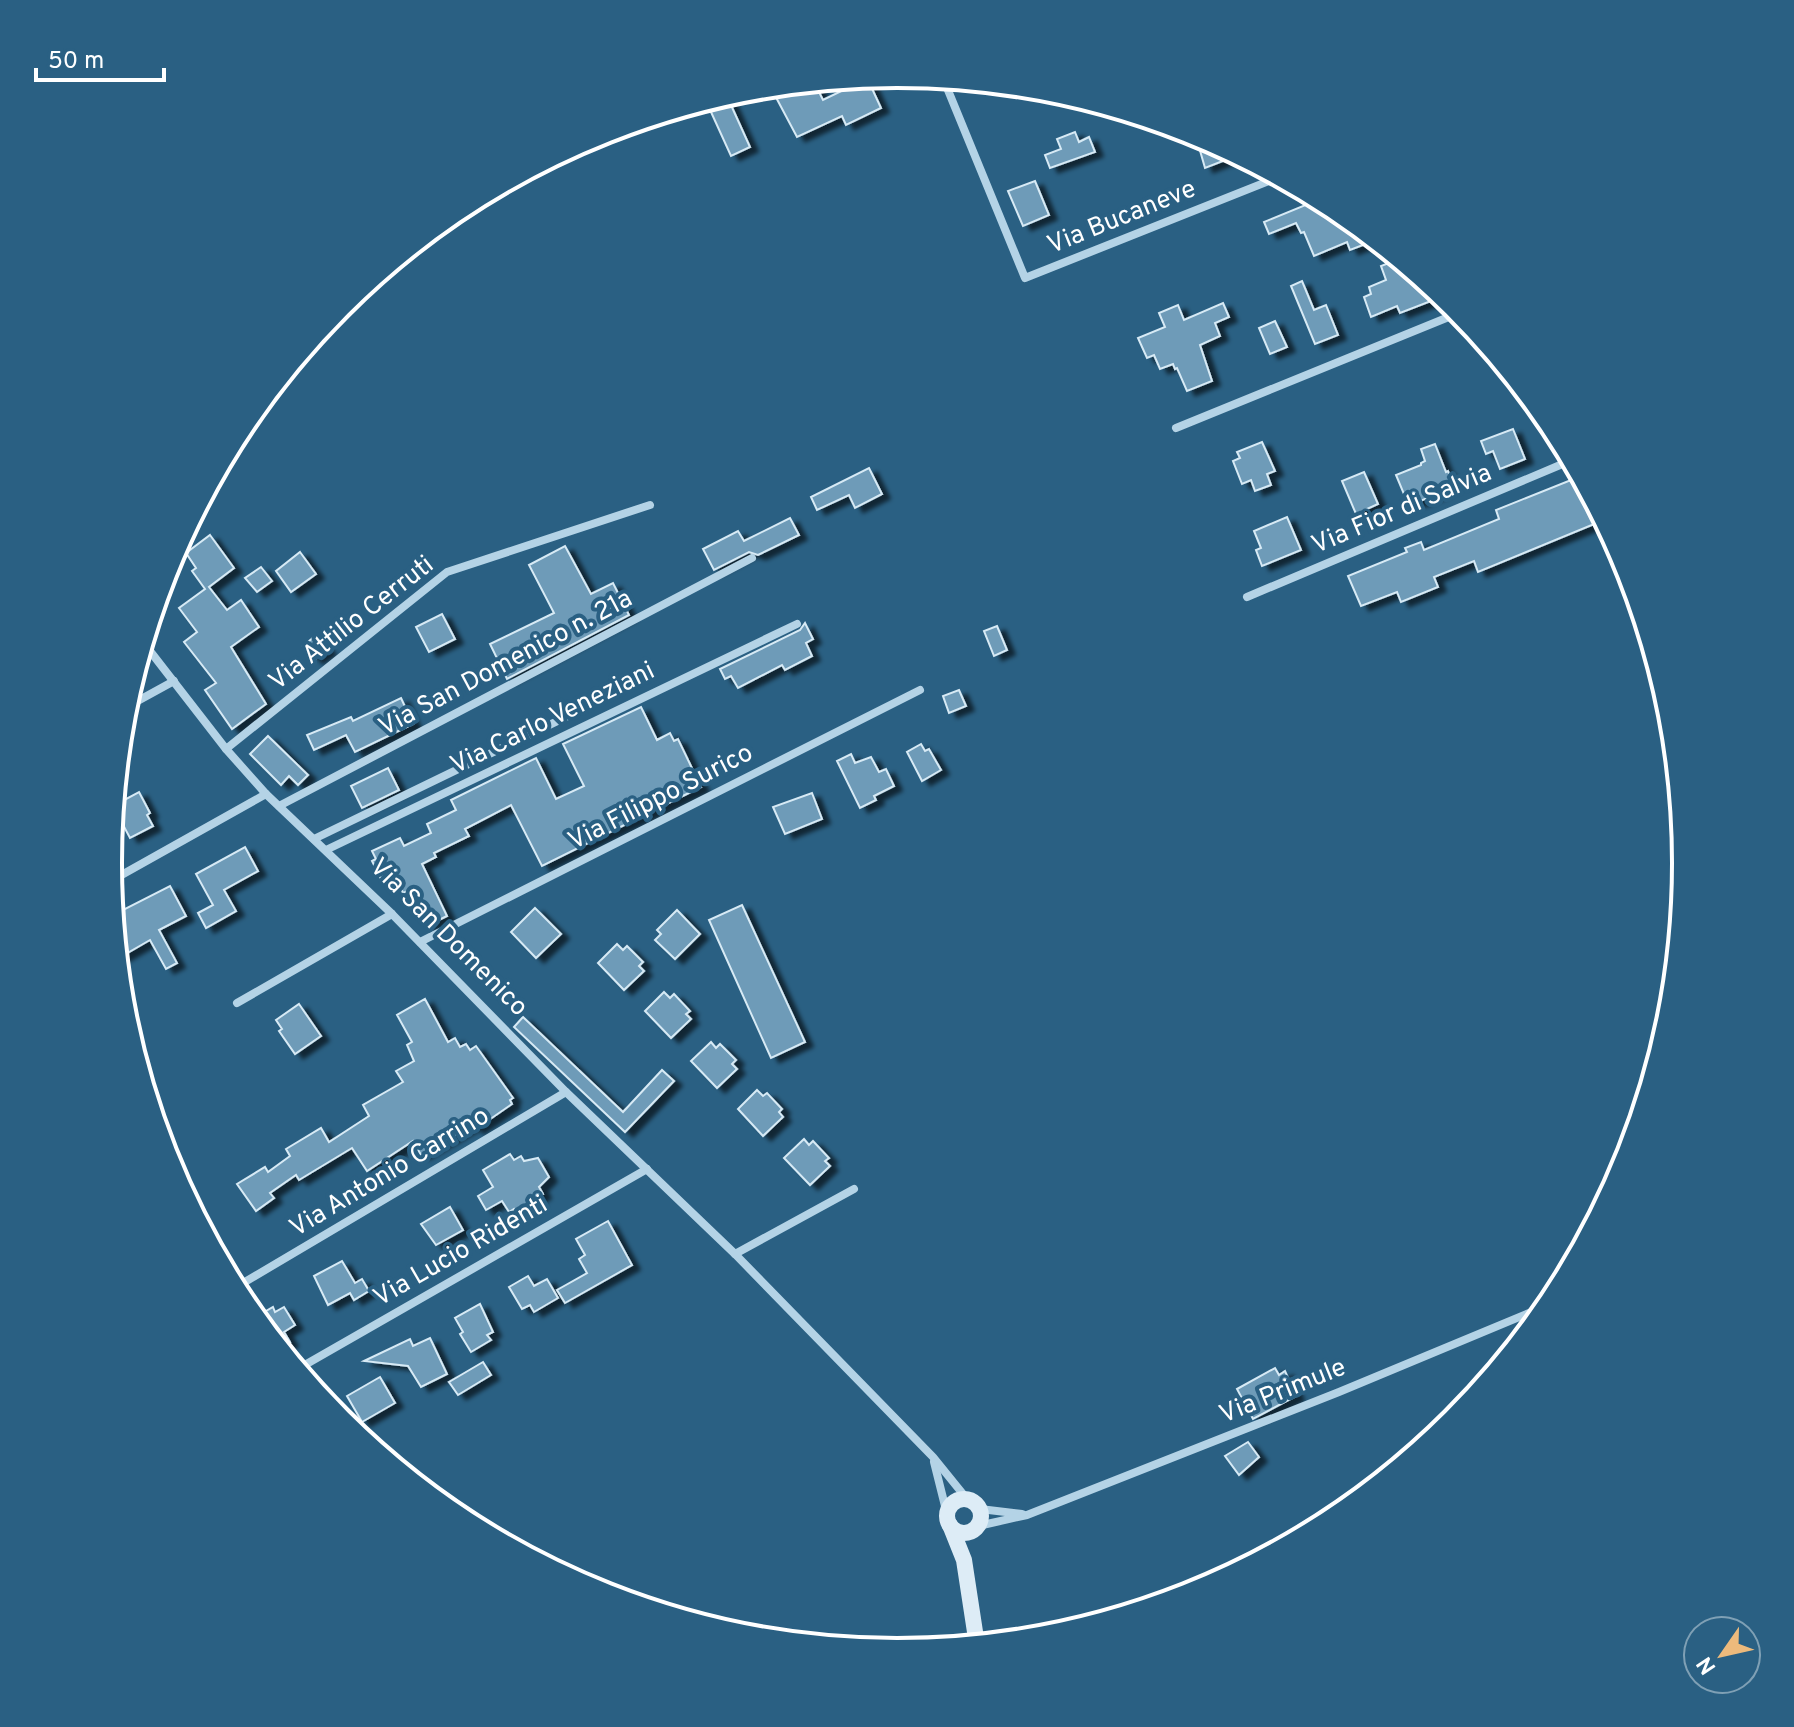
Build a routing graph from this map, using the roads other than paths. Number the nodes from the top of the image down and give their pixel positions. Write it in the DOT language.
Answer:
graph roads {
  1 [pos="948,90"];
  2 [pos="1266,182"];
  3 [pos="1447,318"];
  4 [pos="1176,428"];
  5 [pos="1562,464"];
  6 [pos="650,505"];
  7 [pos="752,558"];
  8 [pos="1247,597"];
  9 [pos="797,624"];
  10 [pos="151,652"];
  11 [pos="174,681"];
  12 [pos="638,682"];
  13 [pos="920,690"];
  14 [pos="139,700"];
  15 [pos="226,749"];
  16 [pos="266,794"];
  17 [pos="279,806"];
  18 [pos="314,839"];
  19 [pos="326,850"];
  20 [pos="122,875"];
  21 [pos="392,914"];
  22 [pos="420,942"];
  23 [pos="237,1003"];
  24 [pos="566,1092"];
  25 [pos="647,1169"];
  26 [pos="854,1189"];
  27 [pos="735,1254"];
  28 [pos="245,1282"];
  29 [pos="1528,1313"];
  30 [pos="305,1365"];
  31 [pos="933,1457"];
  32 [pos="973,1504"];
  33 [pos="1027,1515"];
  34 [pos="948,1520"];
  35 [pos="977,1528"];
  36 [pos="964,1560"];
  37 [pos="975,1634"];
  1 -- 2 [label="street, Via Bucaneve"];
  3 -- 4 [label="street"];
  5 -- 8 [label="street, Via Fior di Salvia"];
  6 -- 15 [label="street, Via Attilio Cerruti"];
  7 -- 17 [label="street, Via San Domenico n. 21a"];
  9 -- 19 [label="street, Via Carlo Veneziani"];
  10 -- 11 [label="street, Via San Domenico"];
  11 -- 14 [label="street"];
  11 -- 15 [label="street, Via San Domenico"];
  12 -- 18 [label="street"];
  13 -- 22 [label="street, Via Filippo Surico"];
  15 -- 16 [label="street, Via San Domenico"];
  16 -- 17 [label="street, Via San Domenico"];
  16 -- 20 [label="street"];
  17 -- 18 [label="street, Via San Domenico"];
  18 -- 19 [label="street, Via San Domenico"];
  19 -- 21 [label="street, Via San Domenico"];
  21 -- 22 [label="street, Via San Domenico"];
  21 -- 23 [label="street"];
  22 -- 24 [label="street, Via San Domenico"];
  24 -- 25 [label="street, Via San Domenico"];
  24 -- 28 [label="street, Via Antonio Carrino"];
  25 -- 27 [label="street, Via San Domenico"];
  25 -- 30 [label="street, Via Lucio Ridenti"];
  26 -- 27 [label="street"];
  27 -- 31 [label="street, Via San Domenico"];
  29 -- 33 [label="street, Via Primule"];
  31 -- 32 [label="street, Via San Domenico"];
  31 -- 34 [label="street"];
  32 -- 33 [label="street, Via Primule"];
  32 -- 34 [label="street"];
  32 -- 35 [label="street"];
  33 -- 35 [label="street, Via Primule"];
  34 -- 35 [label="street"];
  34 -- 36 [label="street"];
  35 -- 36 [label="street"];
  36 -- 37 [label="street"];
}
